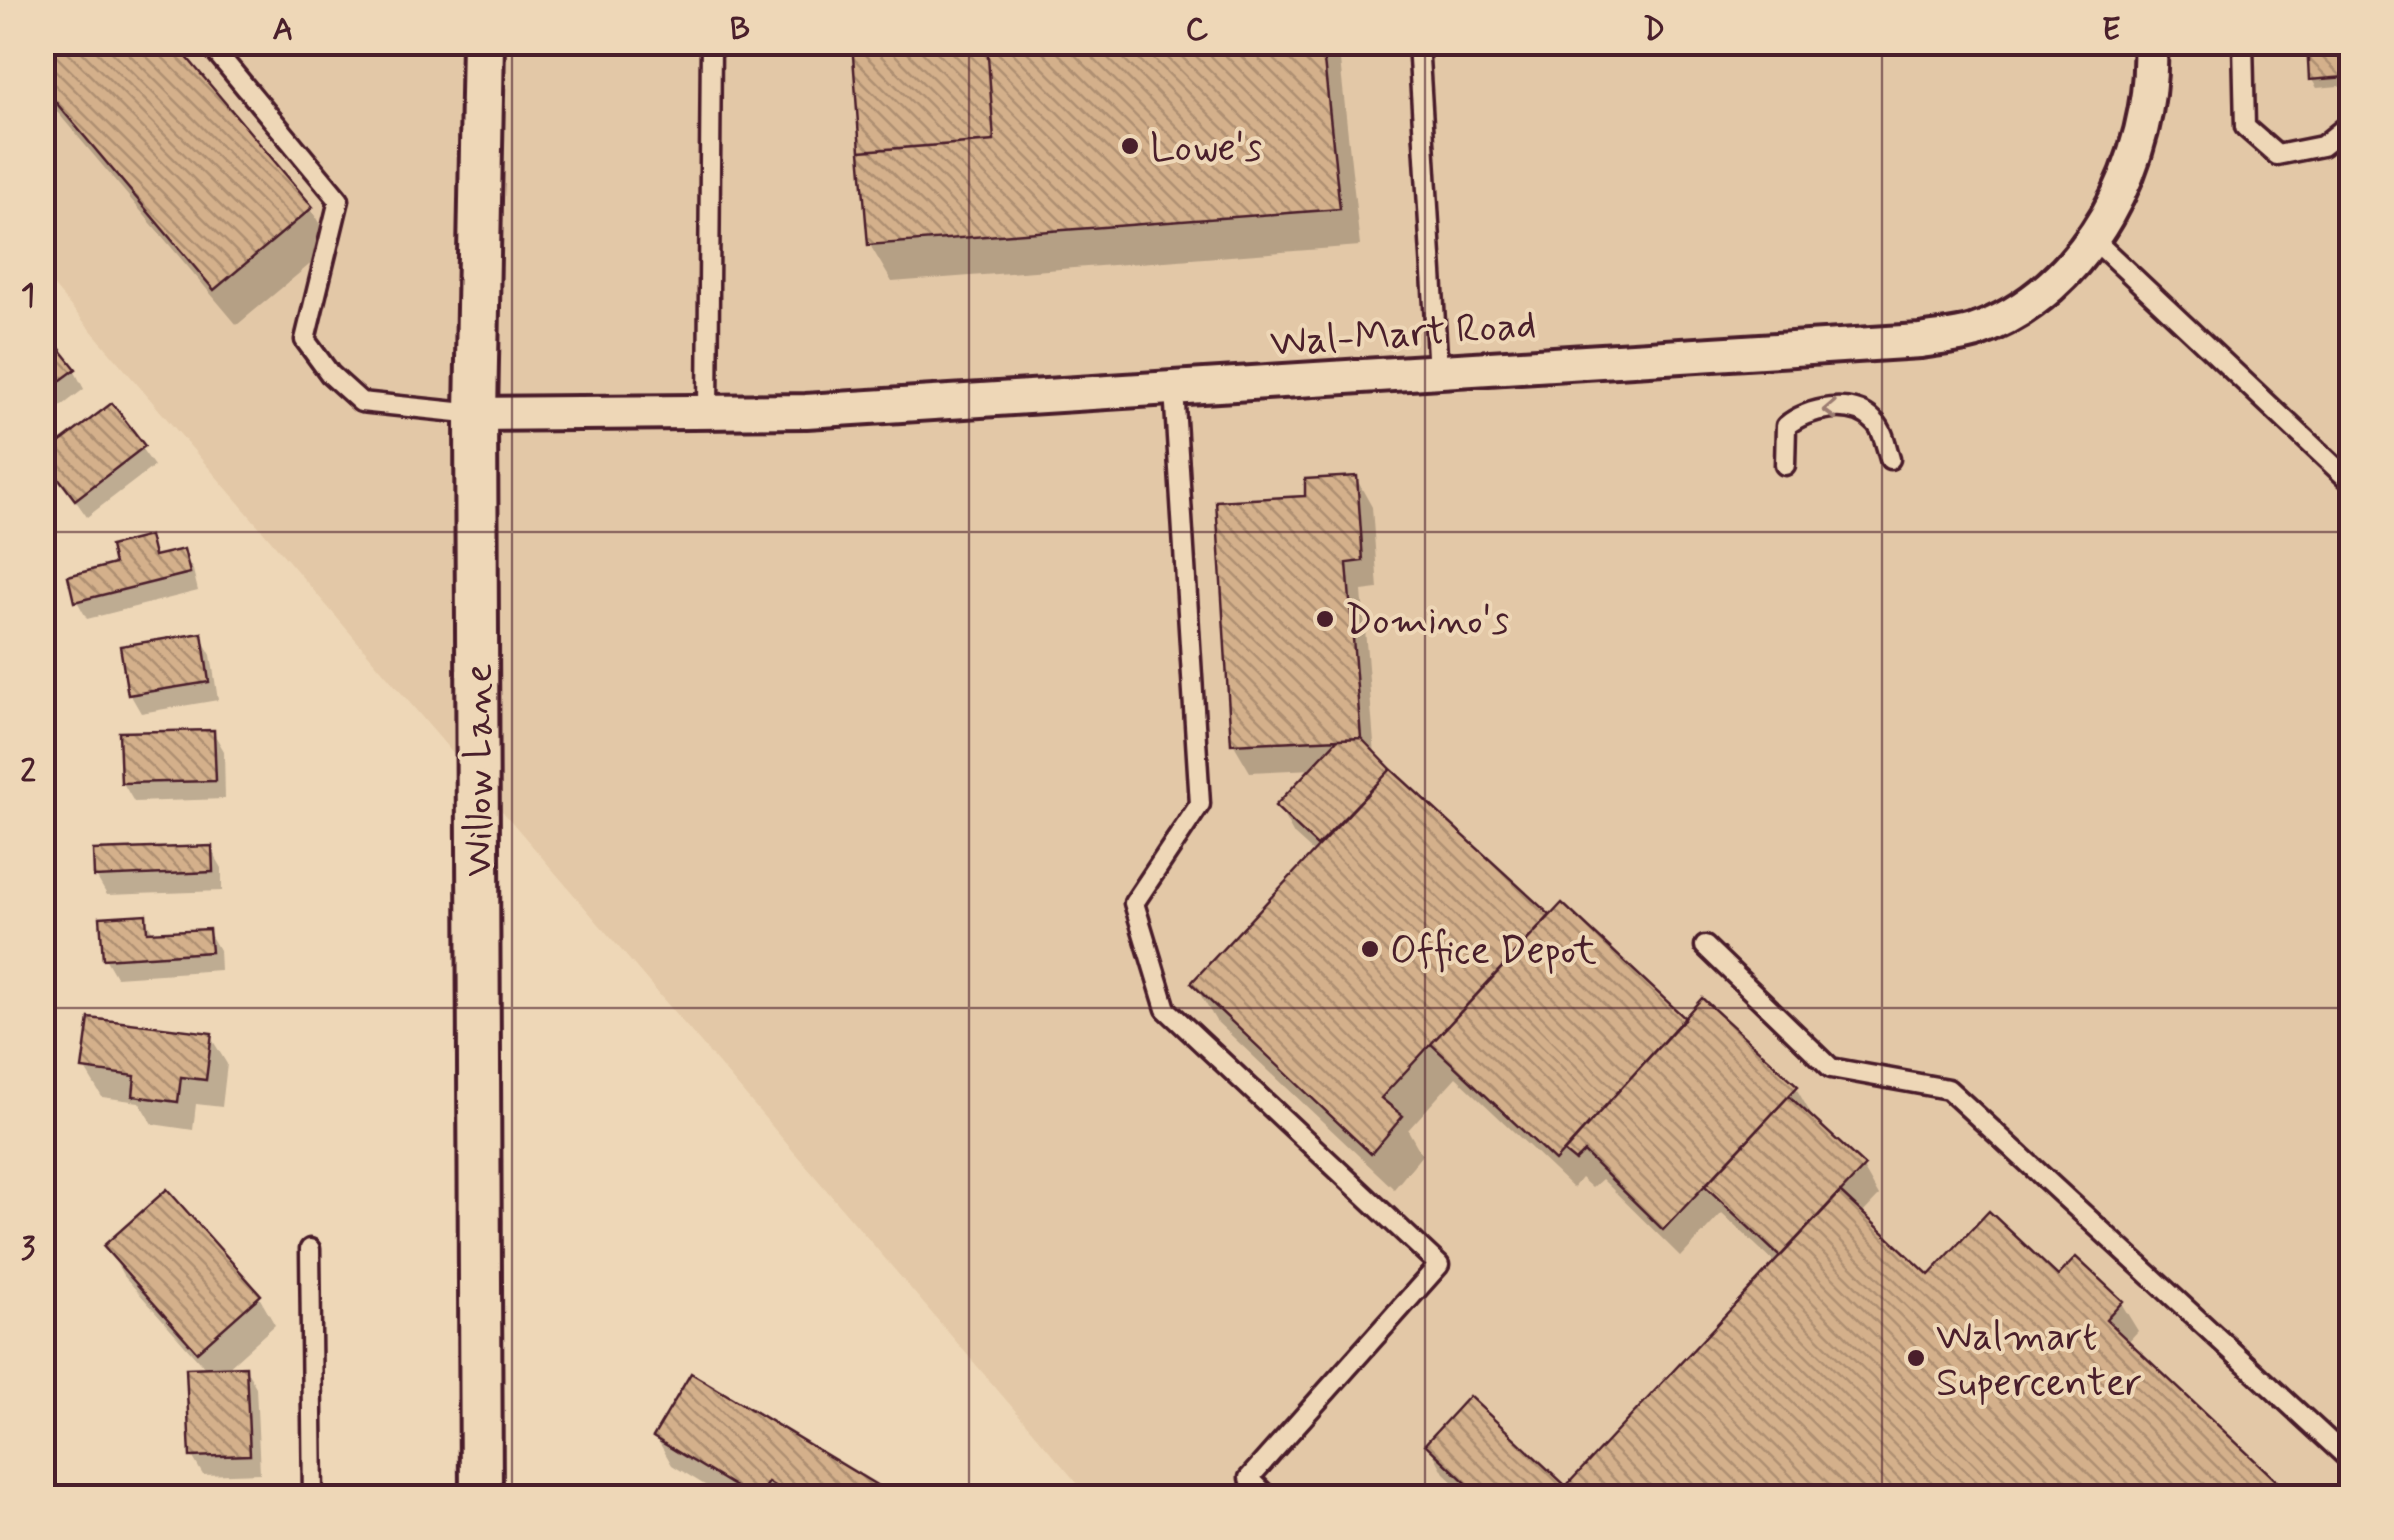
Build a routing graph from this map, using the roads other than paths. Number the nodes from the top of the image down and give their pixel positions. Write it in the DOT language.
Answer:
graph roads {
  1 [pos="208,42"];
  2 [pos="483,42"];
  3 [pos="710,42"];
  4 [pos="1418,42"];
  5 [pos="2150,42"];
  6 [pos="2243,42"];
  7 [pos="2352,122"];
  8 [pos="2092,238"];
  9 [pos="1438,372"];
  10 [pos="1174,389"];
  11 [pos="708,412"];
  12 [pos="476,414"];
  13 [pos="1890,459"];
  14 [pos="1785,465"];
  15 [pos="2352,483"];
  16 [pos="1705,946"];
  17 [pos="310,1249"];
  18 [pos="2352,1462"];
  19 [pos="313,1498"];
  20 [pos="481,1498"];
  21 [pos="1269,1498"];
  1 -- 12 [label="lane"];
  2 -- 12 [label="street, Willow Lane"];
  3 -- 11 [label="lane"];
  4 -- 9 [label="lane"];
  5 -- 8 [label="street, Wal-Mart Road"];
  6 -- 7 [label="lane"];
  8 -- 9 [label="street, Wal-Mart Road"];
  8 -- 15 [label="lane"];
  9 -- 10 [label="street, Wal-Mart Road"];
  10 -- 11 [label="street, Wal-Mart Road"];
  10 -- 21 [label="lane"];
  11 -- 12 [label="street, Wal-Mart Road"];
  12 -- 20 [label="street, Willow Lane"];
  13 -- 14 [label="lane, one-way"];
  16 -- 18 [label="lane"];
  17 -- 19 [label="lane"];
}
